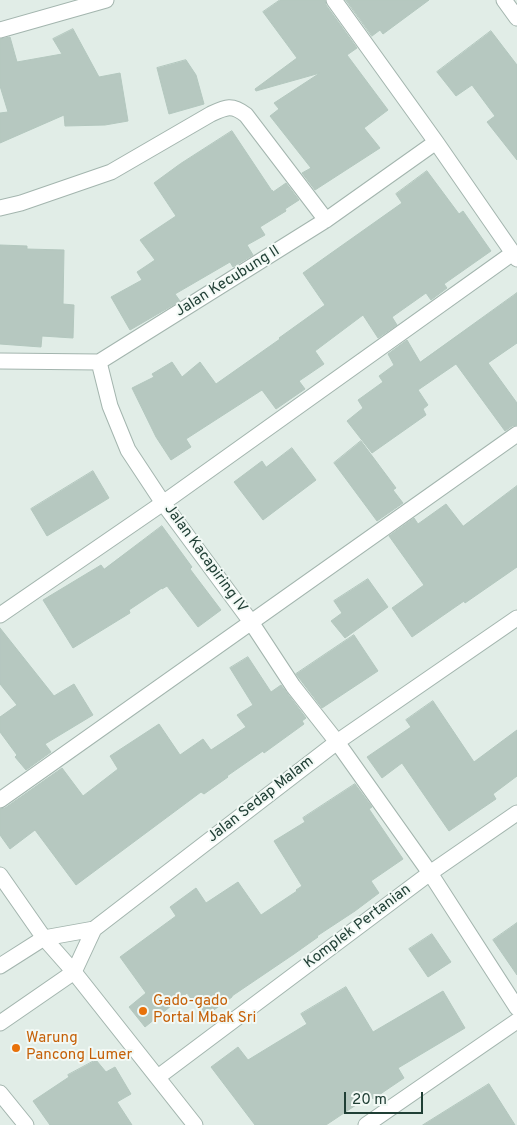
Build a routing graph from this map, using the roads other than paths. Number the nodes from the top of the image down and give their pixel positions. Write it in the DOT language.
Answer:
graph roads {
  1 [pos="106,0"];
  2 [pos="334,0"];
  3 [pos="504,0"];
  4 [pos="517,18"];
  5 [pos="0,30"];
  6 [pos="436,142"];
  7 [pos="0,208"];
  8 [pos="326,220"];
  9 [pos="515,256"];
  10 [pos="0,362"];
  11 [pos="99,362"];
  12 [pos="517,434"];
  13 [pos="163,503"];
  14 [pos="0,614"];
  15 [pos="517,618"];
  16 [pos="251,622"];
  17 [pos="337,742"];
  18 [pos="0,800"];
  19 [pos="517,813"];
  20 [pos="430,873"];
  21 [pos="0,875"];
  22 [pos="94,929"];
  23 [pos="44,938"];
  24 [pos="0,966"];
  25 [pos="74,972"];
  26 [pos="517,1008"];
  27 [pos="517,1021"];
  28 [pos="0,1023"];
  29 [pos="158,1077"];
  30 [pos="0,1093"];
  31 [pos="26,1125"];
  32 [pos="196,1125"];
  33 [pos="366,1125"];
  1 -- 5 [label="street"];
  2 -- 6 [label="street"];
  3 -- 4 [label="street"];
  6 -- 8 [label="street, Jalan Kecubung II"];
  6 -- 9 [label="street"];
  7 -- 8 [label="street"];
  8 -- 11 [label="street, Jalan Kecubung II"];
  9 -- 13 [label="street"];
  10 -- 11 [label="street"];
  11 -- 13 [label="street, Jalan Kacapiring IV"];
  12 -- 16 [label="street"];
  13 -- 14 [label="street"];
  13 -- 16 [label="street, Jalan Kacapiring IV"];
  15 -- 17 [label="street, Jalan Sedap Malam"];
  16 -- 17 [label="street, Jalan Kacapiring IV"];
  16 -- 18 [label="street"];
  17 -- 20 [label="street"];
  17 -- 22 [label="street, Jalan Sedap Malam"];
  19 -- 20 [label="street, Komplek Pertanian"];
  20 -- 26 [label="street"];
  20 -- 29 [label="street, Komplek Pertanian"];
  21 -- 23 [label="street"];
  22 -- 23 [label="street, Jalan Sedap Malam"];
  22 -- 25 [label="street"];
  23 -- 24 [label="street, Jalan Sedap Malam"];
  23 -- 25 [label="street"];
  25 -- 28 [label="street"];
  25 -- 29 [label="street"];
  27 -- 33 [label="street"];
  29 -- 32 [label="street"];
  30 -- 31 [label="street"];
}
